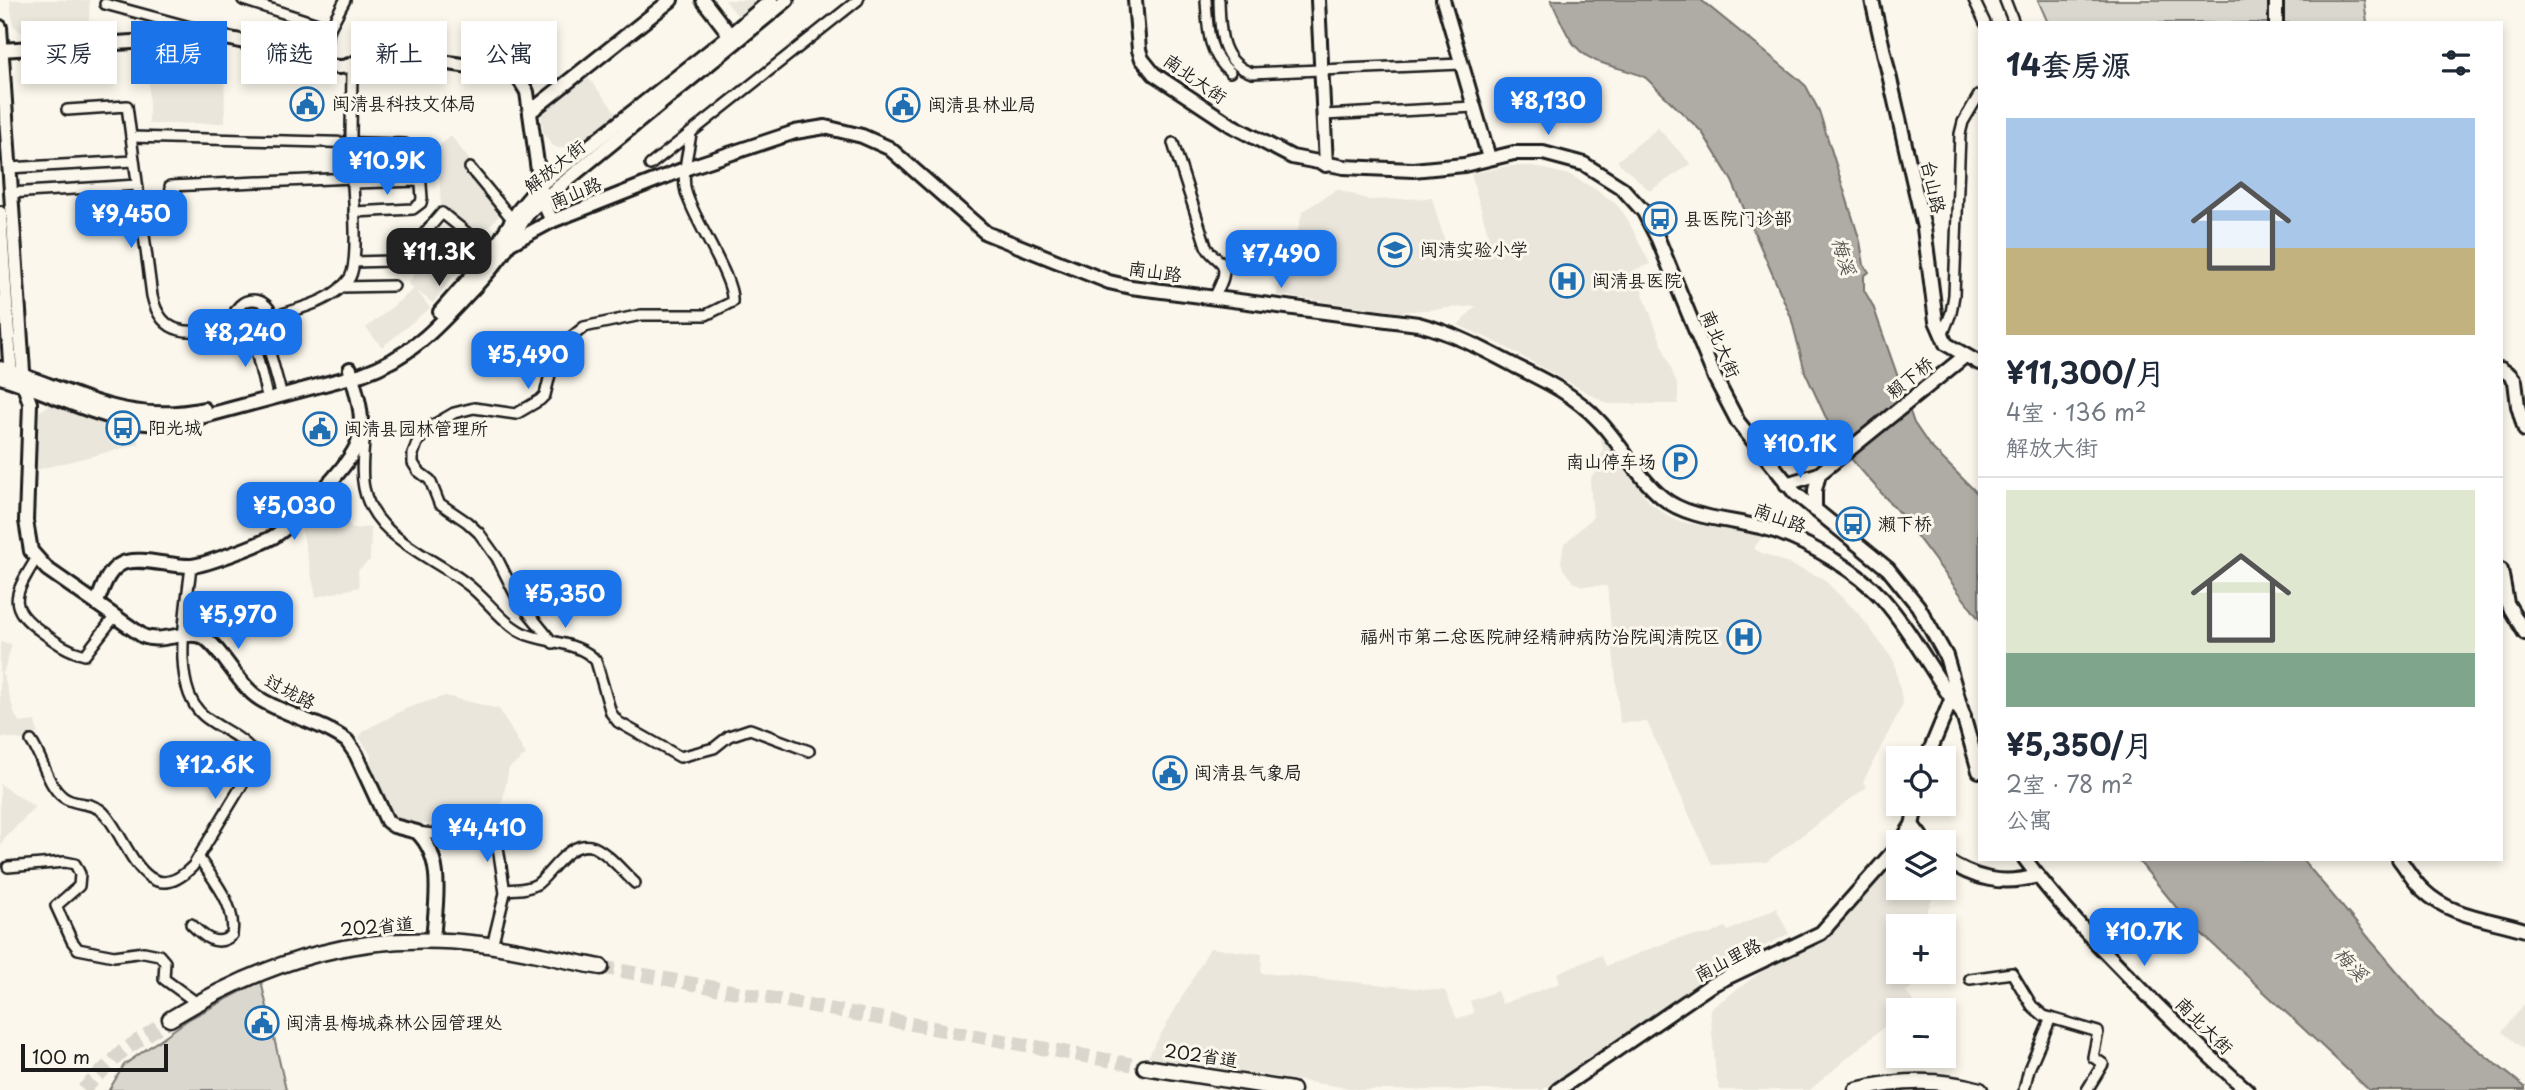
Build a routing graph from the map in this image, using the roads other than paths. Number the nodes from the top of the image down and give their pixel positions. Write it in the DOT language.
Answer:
graph roads {
  1 [pos="243,0"];
  2 [pos="330,0"];
  3 [pos="671,0"];
  4 [pos="703,0"];
  5 [pos="771,0"];
  6 [pos="787,0"];
  7 [pos="858,0"];
  8 [pos="1135,0"];
  9 [pos="1206,0"];
  10 [pos="1219,0"];
  11 [pos="1318,0"];
  12 [pos="1443,0"];
  13 [pos="1872,0"];
  14 [pos="1974,0"];
  15 [pos="2005,0"];
  16 [pos="2276,0"];
  17 [pos="343,2"];
  18 [pos="106,4"];
  19 [pos="311,21"];
  20 [pos="333,21"];
  21 [pos="1984,21"];
  22 [pos="2013,21"];
  23 [pos="2276,21"];
  24 [pos="0,27"];
  25 [pos="730,35"];
  26 [pos="238,40"];
  27 [pos="241,41"];
  28 [pos="1,50"];
  29 [pos="447,63"];
  30 [pos="1461,64"];
  31 [pos="1322,70"];
  32 [pos="1230,72"];
  33 [pos="352,84"];
  34 [pos="1978,97"];
  35 [pos="1474,107"];
  36 [pos="67,110"];
  37 [pos="530,112"];
  38 [pos="1324,115"];
  39 [pos="691,132"];
  40 [pos="131,137"];
  41 [pos="351,143"];
  42 [pos="1172,143"];
  43 [pos="1489,158"];
  44 [pos="134,161"];
  45 [pos="650,165"];
  46 [pos="1326,165"];
  47 [pos="8,168"];
  48 [pos="470,168"];
  49 [pos="687,169"];
  50 [pos="352,181"];
  51 [pos="420,181"];
  52 [pos="136,185"];
  53 [pos="540,185"];
  54 [pos="170,186"];
  55 [pos="10,193"];
  56 [pos="543,199"];
  57 [pos="354,212"];
  58 [pos="0,213"];
  59 [pos="513,219"];
  60 [pos="552,221"];
  61 [pos="509,244"];
  62 [pos="492,253"];
  63 [pos="354,262"];
  64 [pos="394,286"];
  65 [pos="341,287"];
  66 [pos="1214,298"];
  67 [pos="3,309"];
  68 [pos="273,317"];
  69 [pos="235,325"];
  70 [pos="265,335"];
  71 [pos="1941,338"];
  72 [pos="253,339"];
  73 [pos="1965,356"];
  74 [pos="1978,362"];
  75 [pos="2503,370"];
  76 [pos="351,372"];
  77 [pos="5,375"];
  78 [pos="24,381"];
  79 [pos="279,389"];
  80 [pos="266,392"];
  81 [pos="362,413"];
  82 [pos="2525,430"];
  83 [pos="1823,471"];
  84 [pos="1786,484"];
  85 [pos="1815,510"];
  86 [pos="36,559"];
  87 [pos="191,566"];
  88 [pos="2503,581"];
  89 [pos="97,602"];
  90 [pos="116,616"];
  91 [pos="2525,633"];
  92 [pos="185,636"];
  93 [pos="553,643"];
  94 [pos="1954,693"];
  95 [pos="32,741"];
  96 [pos="1932,746"];
  97 [pos="809,751"];
  98 [pos="1978,767"];
  99 [pos="1914,816"];
  100 [pos="1912,825"];
  101 [pos="1909,830"];
  102 [pos="1916,830"];
  103 [pos="417,832"];
  104 [pos="199,858"];
  105 [pos="1886,860"];
  106 [pos="2026,861"];
  107 [pos="2400,861"];
  108 [pos="1956,866"];
  109 [pos="8,867"];
  110 [pos="2037,876"];
  111 [pos="635,883"];
  112 [pos="505,890"];
  113 [pos="191,924"];
  114 [pos="2525,930"];
  115 [pos="433,941"];
  116 [pos="492,946"];
  117 [pos="601,967"];
  118 [pos="1970,979"];
  119 [pos="197,1003"];
  120 [pos="2051,1018"];
  121 [pos="170,1019"];
  122 [pos="1145,1068"];
  123 [pos="1292,1090"];
  124 [pos="1558,1090"];
  125 [pos="1856,1090"];
  126 [pos="1980,1090"];
  127 [pos="2024,1090"];
  128 [pos="2087,1090"];
  129 [pos="2247,1090"];
  1 -- 19 [label="street"];
  2 -- 17 [label="street"];
  3 -- 37 [label="street"];
  4 -- 25 [label="street"];
  5 -- 25 [label="street, 解放大街"];
  6 -- 56 [label="street, 解放大街"];
  7 -- 39 [label="street"];
  8 -- 46 [label="street, 南北大街"];
  9 -- 32 [label="street"];
  10 -- 31 [label="street"];
  11 -- 31 [label="street"];
  12 -- 30 [label="street"];
  13 -- 71 [label="street, 台山路"];
  14 -- 21 [label="street"];
  15 -- 22 [label="street"];
  16 -- 23 [label="street"];
  17 -- 20 [label="street"];
  18 -- 26 [label="street"];
  24 -- 28 [label="street"];
  25 -- 53 [label="street, 解放大街"];
  26 -- 27 [label="street"];
  26 -- 28 [label="street"];
  28 -- 47 [label="street"];
  29 -- 37 [label="street"];
  30 -- 31 [label="street"];
  30 -- 35 [label="street"];
  31 -- 38 [label="street"];
  33 -- 41 [label="street"];
  34 -- 71 [label="street"];
  35 -- 38 [label="street"];
  35 -- 43 [label="street"];
  36 -- 40 [label="street"];
  37 -- 53 [label="street"];
  38 -- 46 [label="street"];
  39 -- 45 [label="street"];
  39 -- 49 [label="street"];
  40 -- 41 [label="street"];
  40 -- 44 [label="street"];
  41 -- 50 [label="street"];
  41 -- 51 [label="street"];
  42 -- 66 [label="street"];
  43 -- 46 [label="street, 南北大街"];
  43 -- 84 [label="street, 南北大街"];
  44 -- 47 [label="street"];
  44 -- 52 [label="street"];
  47 -- 55 [label="street"];
  48 -- 59 [label="street"];
  49 -- 60 [label="street, 南山路"];
  49 -- 66 [label="street, 南山路"];
  49 -- 93 [label="street"];
  50 -- 51 [label="street"];
  50 -- 54 [label="street"];
  50 -- 57 [label="street"];
  51 -- 57 [label="street"];
  52 -- 55 [label="street"];
  52 -- 69 [label="street"];
  53 -- 56 [label="street"];
  53 -- 59 [label="street, 解放大街"];
  55 -- 78 [label="street"];
  56 -- 60 [label="street"];
  56 -- 61 [label="street, 解放大街"];
  57 -- 63 [label="street"];
  58 -- 67 [label="street"];
  59 -- 62 [label="street, 解放大街"];
  60 -- 61 [label="street, 南山路"];
  61 -- 76 [label="street, 解放大街"];
  62 -- 63 [label="street"];
  62 -- 76 [label="street, 解放大街"];
  63 -- 65 [label="street"];
  64 -- 65 [label="street"];
  65 -- 68 [label="street"];
  66 -- 94 [label="street, 南山路"];
  67 -- 77 [label="street"];
  68 -- 69 [label="street"];
  68 -- 70 [label="street"];
  69 -- 72 [label="street"];
  70 -- 72 [label="street"];
  70 -- 79 [label="street"];
  71 -- 73 [label="street"];
  72 -- 80 [label="street"];
  73 -- 74 [label="street"];
  73 -- 83 [label="street, 赖下桥"];
  75 -- 82 [label="street"];
  76 -- 78 [label="street, 解放大街"];
  76 -- 79 [label="street, 解放大街"];
  76 -- 81 [label="street"];
  77 -- 78 [label="street, 解放大街"];
  78 -- 80 [label="street, 解放大街"];
  78 -- 86 [label="street"];
  79 -- 80 [label="street, 解放大街"];
  81 -- 87 [label="street"];
  81 -- 93 [label="street"];
  83 -- 84 [label="street"];
  83 -- 85 [label="street"];
  84 -- 85 [label="street, 南北大街"];
  85 -- 94 [label="street, 南北大街"];
  86 -- 89 [label="street, 过垅路"];
  86 -- 90 [label="street"];
  87 -- 89 [label="street"];
  87 -- 92 [label="street"];
  88 -- 91 [label="street"];
  89 -- 90 [label="street, 过垅路"];
  90 -- 92 [label="street, 过垅路"];
  92 -- 103 [label="street, 过垅路"];
  92 -- 104 [label="street"];
  93 -- 97 [label="street"];
  94 -- 96 [label="street"];
  94 -- 98 [label="street, 南山路"];
  95 -- 104 [label="street"];
  99 -- 100 [label="street, 南山里路"];
  100 -- 101 [label="street, 南山里路"];
  100 -- 102 [label="street"];
  103 -- 112 [label="street"];
  103 -- 115 [label="street"];
  104 -- 113 [label="street"];
  105 -- 124 [label="street, 南山里路"];
  106 -- 110 [label="street, 南北大街"];
  107 -- 114 [label="street"];
  108 -- 110 [label="street"];
  109 -- 119 [label="street"];
  110 -- 129 [label="street, 南北大街"];
  111 -- 112 [label="street"];
  112 -- 116 [label="street"];
  115 -- 116 [label="main road, 202省道"];
  115 -- 119 [label="main road, 202省道"];
  116 -- 117 [label="main road, 202省道"];
  118 -- 120 [label="street"];
  119 -- 121 [label="main road, 202省道"];
  120 -- 127 [label="street"];
  120 -- 128 [label="street"];
  122 -- 123 [label="main road, 202省道"];
  125 -- 126 [label="main road"];
}
